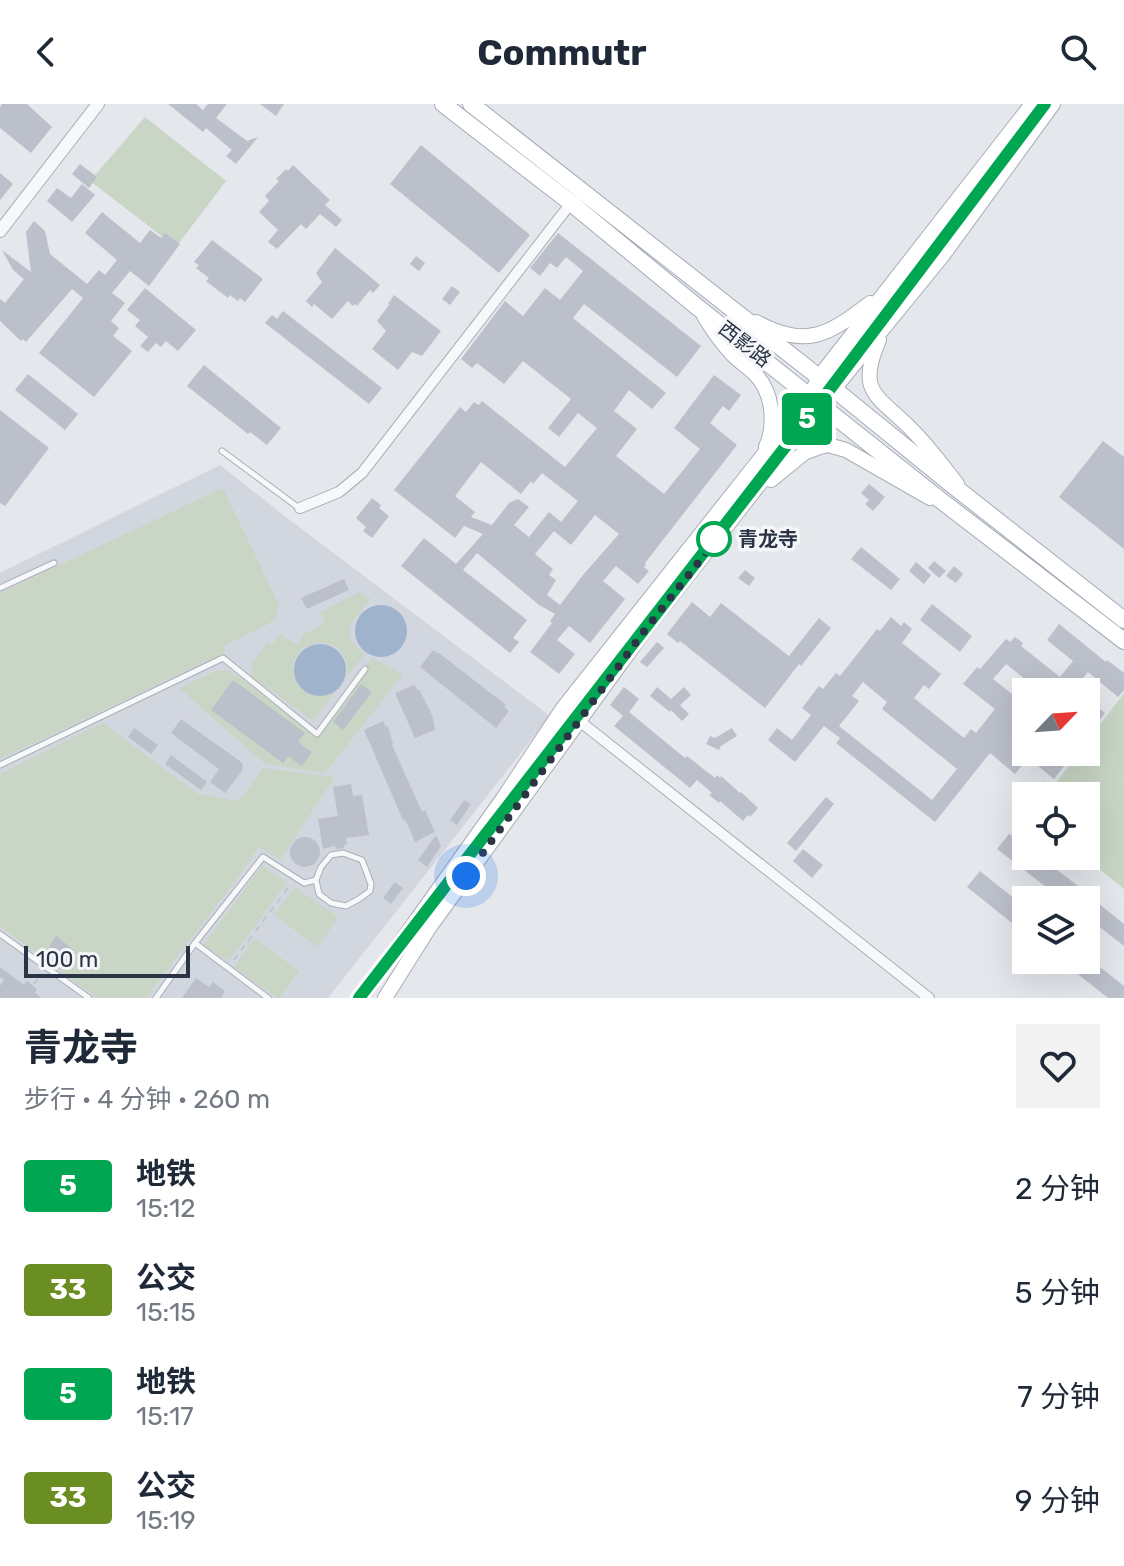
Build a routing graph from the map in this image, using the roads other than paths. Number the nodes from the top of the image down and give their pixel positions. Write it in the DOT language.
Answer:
graph roads {
  1 [pos="98,104"];
  2 [pos="443,104"];
  3 [pos="471,104"];
  4 [pos="1032,104"];
  5 [pos="1053,104"];
  6 [pos="571,203"];
  7 [pos="0,231"];
  8 [pos="887,291"];
  9 [pos="696,306"];
  10 [pos="734,310"];
  11 [pos="887,324"];
  12 [pos="819,377"];
  13 [pos="834,389"];
  14 [pos="816,400"];
  15 [pos="222,451"];
  16 [pos="760,458"];
  17 [pos="970,500"];
  18 [pos="300,508"];
  19 [pos="739,511"];
  20 [pos="958,514"];
  21 [pos="54,563"];
  22 [pos="0,588"];
  23 [pos="1124,620"];
  24 [pos="1124,641"];
  25 [pos="365,669"];
  26 [pos="563,708"];
  27 [pos="578,721"];
  28 [pos="0,765"];
  29 [pos="316,880"];
  30 [pos="0,934"];
  31 [pos="195,943"];
  32 [pos="89,998"];
  33 [pos="156,998"];
  34 [pos="268,998"];
  35 [pos="361,998"];
  36 [pos="385,998"];
  37 [pos="929,998"];
  1 -- 7 [label="street"];
  2 -- 6 [label="main road, 西影路"];
  3 -- 10 [label="main road, 西影路"];
  4 -- 8 [label="main road"];
  5 -- 11 [label="main road"];
  6 -- 9 [label="main road, 西影路"];
  6 -- 18 [label="street"];
  8 -- 10 [label="main road"];
  8 -- 12 [label="main road"];
  9 -- 14 [label="main road, 西影路"];
  9 -- 16 [label="main road"];
  10 -- 12 [label="main road, 西影路"];
  11 -- 13 [label="main road"];
  11 -- 17 [label="main road"];
  12 -- 13 [label="main road, 西影路"];
  12 -- 14 [label="main road"];
  13 -- 14 [label="main road"];
  13 -- 17 [label="main road, 西影路"];
  14 -- 16 [label="main road"];
  14 -- 19 [label="main road"];
  14 -- 20 [label="main road, 西影路"];
  15 -- 18 [label="lane"];
  16 -- 26 [label="main road"];
  17 -- 23 [label="main road, 西影路"];
  19 -- 20 [label="main road"];
  19 -- 27 [label="main road"];
  20 -- 24 [label="main road, 西影路"];
  21 -- 22 [label="lane"];
  25 -- 28 [label="lane"];
  26 -- 27 [label="street"];
  26 -- 35 [label="main road"];
  27 -- 36 [label="main road"];
  27 -- 37 [label="street"];
  29 -- 29 [label="lane"];
  29 -- 31 [label="lane"];
  30 -- 32 [label="lane"];
  31 -- 33 [label="lane"];
  31 -- 34 [label="lane"];
}
